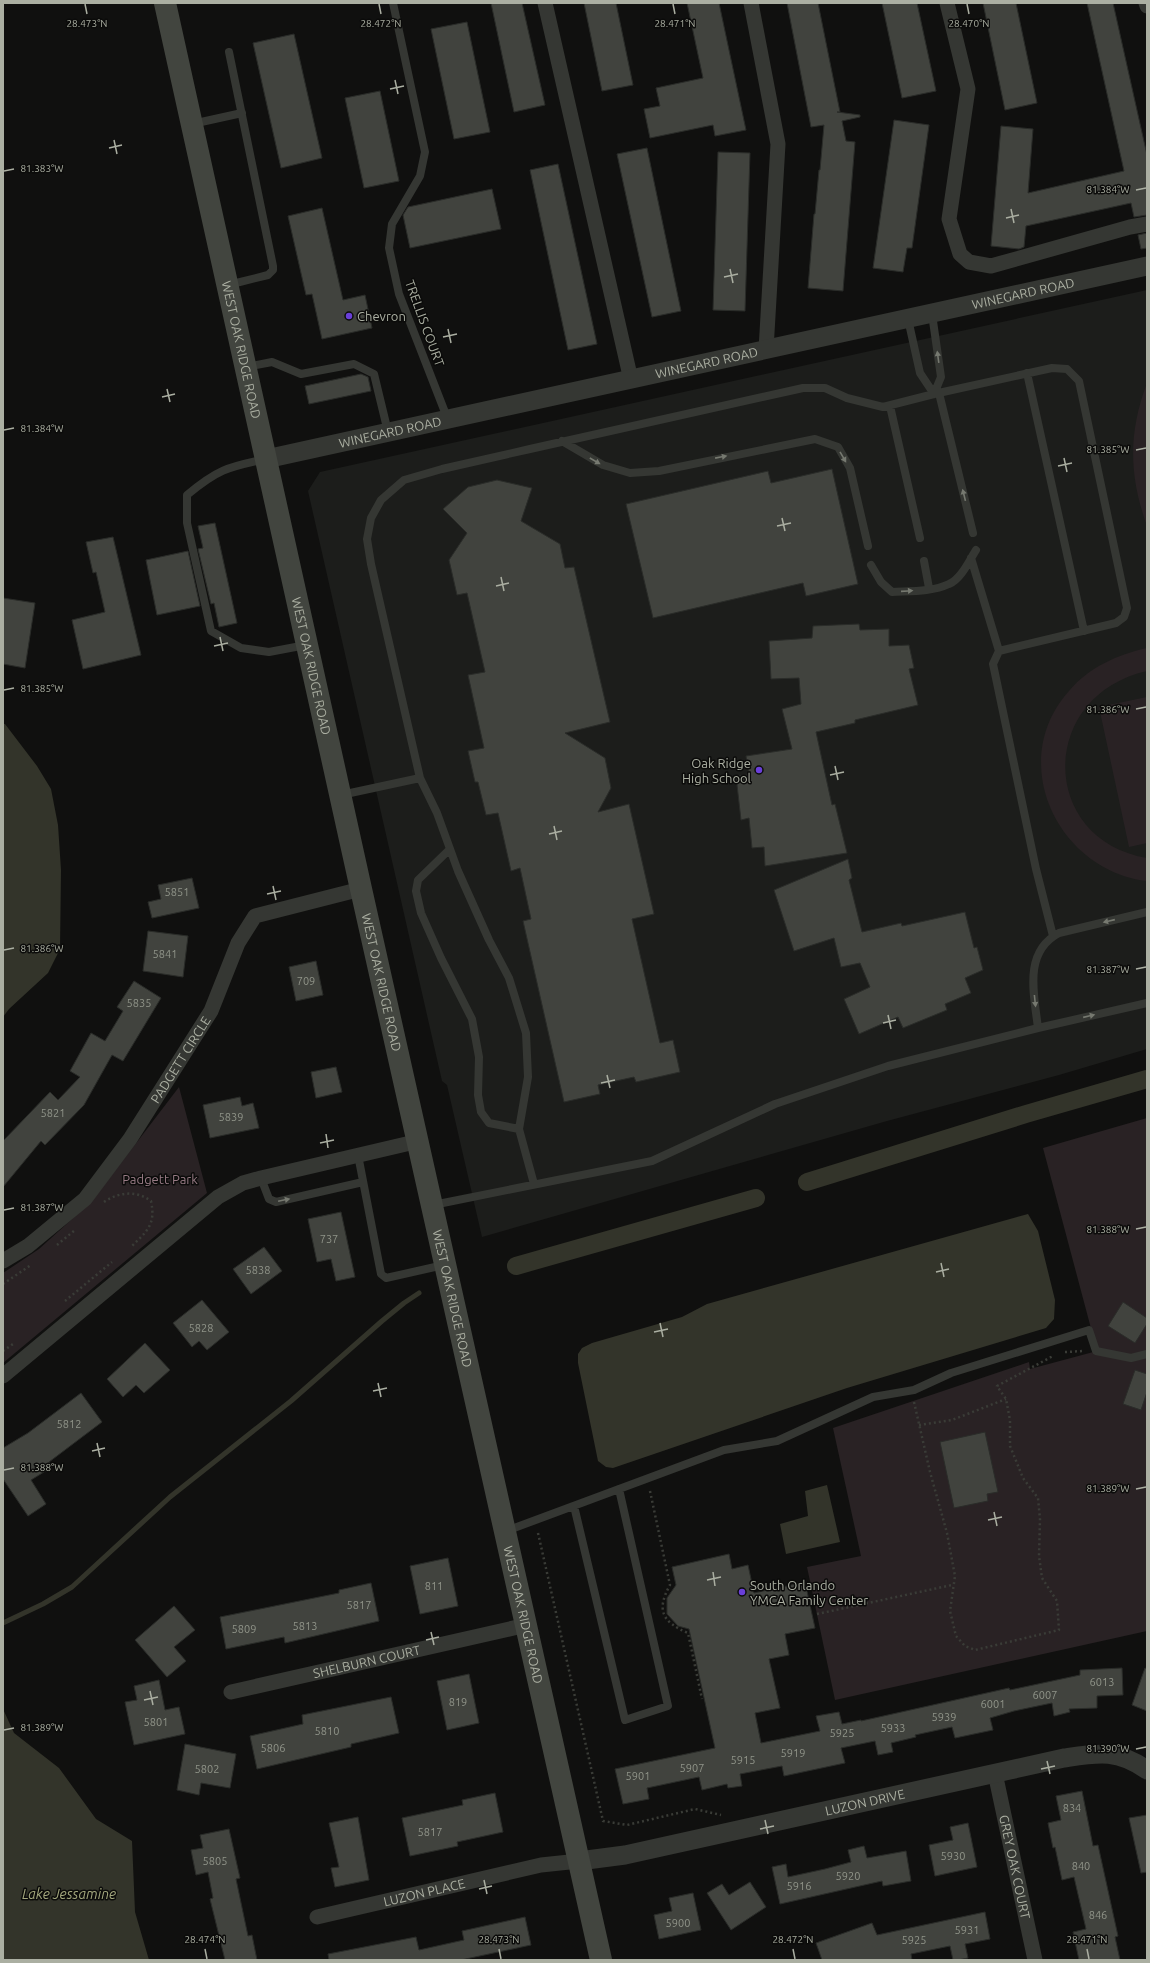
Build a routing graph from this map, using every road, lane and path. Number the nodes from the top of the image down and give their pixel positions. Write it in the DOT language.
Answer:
graph roads {
  1 [pos="165,3"];
  2 [pos="393,3"];
  3 [pos="546,3"];
  4 [pos="751,3"];
  5 [pos="946,3"];
  6 [pos="229,52"];
  7 [pos="242,113"];
  8 [pos="192,124"];
  9 [pos="1147,224"];
  10 [pos="1147,266"];
  11 [pos="227,285"];
  12 [pos="932,314"];
  13 [pos="908,319"];
  14 [pos="766,350"];
  15 [pos="245,368"];
  16 [pos="1027,373"];
  17 [pos="631,380"];
  18 [pos="936,393"];
  19 [pos="890,406"];
  20 [pos="448,420"];
  21 [pos="389,433"];
  22 [pos="562,441"];
  23 [pos="266,459"];
  24 [pos="973,533"];
  25 [pos="920,538"];
  26 [pos="868,546"];
  27 [pos="976,550"];
  28 [pos="971,558"];
  29 [pos="924,561"];
  30 [pos="871,564"];
  31 [pos="929,588"];
  32 [pos="1084,631"];
  33 [pos="307,645"];
  34 [pos="998,651"];
  35 [pos="420,778"];
  36 [pos="340,795"];
  37 [pos="450,849"];
  38 [pos="361,889"];
  39 [pos="1147,912"];
  40 [pos="1053,936"];
  41 [pos="1147,1003"];
  42 [pos="1038,1028"];
  43 [pos="519,1129"];
  44 [pos="419,1141"];
  45 [pos="358,1155"];
  46 [pos="261,1178"];
  47 [pos="363,1182"];
  48 [pos="534,1184"];
  49 [pos="100,1204"];
  50 [pos="433,1205"];
  51 [pos="78,1228"];
  52 [pos="130,1248"];
  53 [pos="51,1250"];
  54 [pos="3,1261"];
  55 [pos="113,1261"];
  56 [pos="34,1263"];
  57 [pos="446,1265"];
  58 [pos="3,1284"];
  59 [pos="63,1303"];
  60 [pos="17,1342"];
  61 [pos="3,1351"];
  62 [pos="1096,1351"];
  63 [pos="1147,1354"];
  64 [pos="3,1376"];
  65 [pos="1006,1399"];
  66 [pos="914,1401"];
  67 [pos="919,1425"];
  68 [pos="647,1479"];
  69 [pos="619,1489"];
  70 [pos="574,1506"];
  71 [pos="535,1520"];
  72 [pos="506,1531"];
  73 [pos="952,1585"];
  74 [pos="817,1614"];
  75 [pos="527,1625"];
  76 [pos="230,1692"];
  77 [pos="702,1699"];
  78 [pos="1147,1770"];
  79 [pos="995,1773"];
  80 [pos="727,1816"];
  81 [pos="579,1861"];
  82 [pos="317,1917"];
  83 [pos="601,1960"];
  84 [pos="1035,1960"];
  1 -- 8 [label="main road, WEST OAK RIDGE ROAD"];
  2 -- 20 [label="lane, TRELLIS COURT"];
  3 -- 17 [label="street"];
  4 -- 14 [label="street"];
  5 -- 9 [label="street"];
  6 -- 7 [label="lane"];
  7 -- 8 [label="lane"];
  7 -- 11 [label="lane"];
  8 -- 11 [label="main road, WEST OAK RIDGE ROAD"];
  10 -- 12 [label="street, WINEGARD ROAD"];
  11 -- 15 [label="main road, WEST OAK RIDGE ROAD"];
  12 -- 13 [label="street, WINEGARD ROAD"];
  18 -- 12 [label="lane, one-way"];
  13 -- 14 [label="street, WINEGARD ROAD"];
  13 -- 18 [label="lane"];
  14 -- 17 [label="street, WINEGARD ROAD"];
  15 -- 21 [label="lane"];
  15 -- 23 [label="main road, WEST OAK RIDGE ROAD"];
  16 -- 18 [label="lane"];
  16 -- 32 [label="lane"];
  16 -- 32 [label="lane"];
  17 -- 20 [label="street, WINEGARD ROAD"];
  18 -- 19 [label="lane"];
  24 -- 18 [label="lane, one-way"];
  19 -- 22 [label="lane"];
  19 -- 25 [label="lane"];
  20 -- 21 [label="street, WINEGARD ROAD"];
  21 -- 23 [label="street, WINEGARD ROAD"];
  22 -- 26 [label="lane, one-way"];
  22 -- 35 [label="lane"];
  23 -- 33 [label="main road, WEST OAK RIDGE ROAD"];
  23 -- 33 [label="lane"];
  27 -- 28 [label="lane"];
  28 -- 31 [label="lane"];
  28 -- 34 [label="lane"];
  29 -- 31 [label="lane"];
  30 -- 31 [label="lane, one-way"];
  32 -- 34 [label="lane"];
  33 -- 36 [label="main road, WEST OAK RIDGE ROAD"];
  34 -- 40 [label="lane"];
  35 -- 36 [label="lane"];
  35 -- 37 [label="lane"];
  36 -- 38 [label="main road, WEST OAK RIDGE ROAD"];
  37 -- 43 [label="lane"];
  37 -- 43 [label="lane"];
  38 -- 44 [label="main road, WEST OAK RIDGE ROAD"];
  38 -- 54 [label="street, PADGETT CIRCLE"];
  39 -- 40 [label="lane, one-way"];
  40 -- 42 [label="lane, one-way"];
  42 -- 41 [label="lane, one-way"];
  42 -- 48 [label="lane"];
  43 -- 48 [label="lane"];
  44 -- 45 [label="street"];
  44 -- 50 [label="main road, WEST OAK RIDGE ROAD"];
  45 -- 46 [label="street"];
  45 -- 47 [label="lane"];
  46 -- 47 [label="lane, one-way"];
  46 -- 64 [label="street"];
  47 -- 57 [label="lane"];
  48 -- 50 [label="lane"];
  49 -- 52 [label="path"];
  50 -- 57 [label="main road, WEST OAK RIDGE ROAD"];
  51 -- 53 [label="path"];
  55 -- 59 [label="path"];
  56 -- 58 [label="path"];
  57 -- 72 [label="main road, WEST OAK RIDGE ROAD"];
  60 -- 61 [label="path"];
  62 -- 63 [label="lane"];
  62 -- 65 [label="path"];
  62 -- 68 [label="lane"];
  65 -- 67 [label="path"];
  65 -- 73 [label="path"];
  66 -- 67 [label="path"];
  67 -- 73 [label="path"];
  68 -- 69 [label="lane"];
  68 -- 77 [label="path"];
  69 -- 70 [label="lane"];
  69 -- 70 [label="lane"];
  70 -- 71 [label="lane"];
  71 -- 72 [label="lane"];
  71 -- 80 [label="path"];
  72 -- 75 [label="main road, WEST OAK RIDGE ROAD"];
  73 -- 74 [label="path"];
  75 -- 76 [label="street, SHELBURN COURT"];
  75 -- 81 [label="main road, WEST OAK RIDGE ROAD"];
  78 -- 79 [label="street, LUZON DRIVE"];
  79 -- 81 [label="street, LUZON DRIVE"];
  79 -- 84 [label="street, GREY OAK COURT"];
  81 -- 82 [label="street, LUZON PLACE"];
  81 -- 83 [label="main road, WEST OAK RIDGE ROAD"];
}
